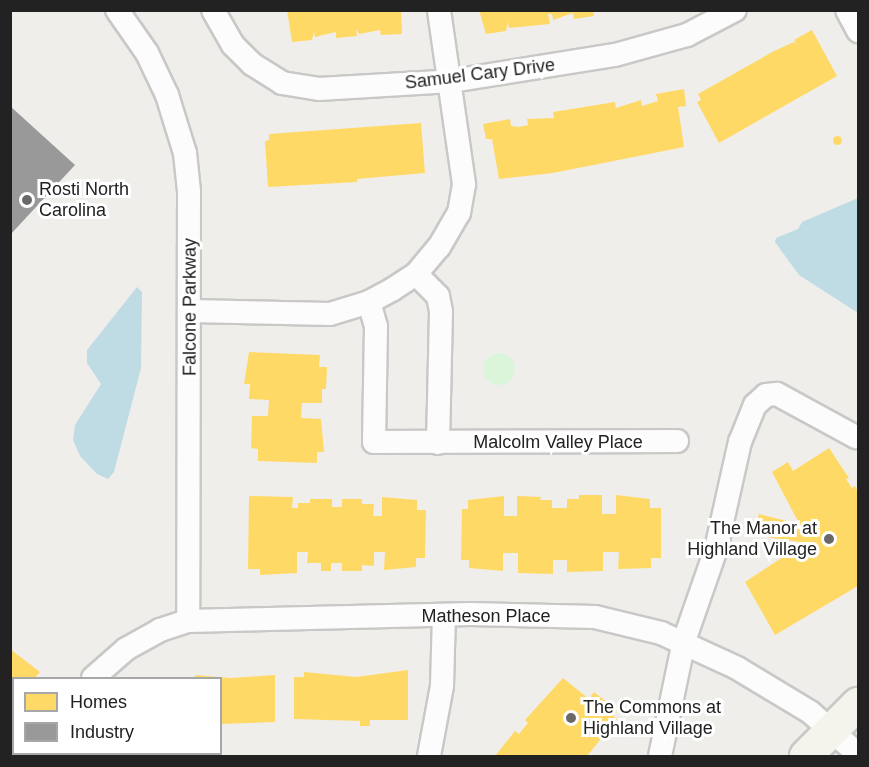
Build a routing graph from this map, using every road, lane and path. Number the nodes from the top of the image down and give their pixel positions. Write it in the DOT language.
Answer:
graph roads {
  1 [pos="117,10"];
  2 [pos="213,10"];
  3 [pos="439,10"];
  4 [pos="735,10"];
  5 [pos="848,10"];
  6 [pos="858,31"];
  7 [pos="452,81"];
  8 [pos="416,274"];
  9 [pos="369,302"];
  10 [pos="191,311"];
  11 [pos="856,437"];
  12 [pos="677,441"];
  13 [pos="438,443"];
  14 [pos="444,616"];
  15 [pos="188,621"];
  16 [pos="684,641"];
  17 [pos="94,677"];
  18 [pos="858,704"];
  19 [pos="831,729"];
  20 [pos="858,754"];
  21 [pos="429,756"];
  22 [pos="660,756"];
  23 [pos="806,756"];
  1 -- 10 [label="street, Falcone Parkway"];
  2 -- 7 [label="street, Samuel Cary Drive"];
  3 -- 7 [label="street"];
  4 -- 7 [label="street, Samuel Cary Drive"];
  5 -- 6 [label="street"];
  7 -- 8 [label="street"];
  8 -- 9 [label="street"];
  8 -- 13 [label="street"];
  9 -- 10 [label="street"];
  9 -- 13 [label="street, Malcolm Valley Place"];
  10 -- 15 [label="street, Falcone Parkway"];
  11 -- 16 [label="street"];
  12 -- 13 [label="street, Malcolm Valley Place"];
  14 -- 15 [label="street, Matheson Place"];
  14 -- 16 [label="street, Matheson Place"];
  14 -- 21 [label="street"];
  15 -- 17 [label="street, Matheson Place"];
  16 -- 19 [label="street, Matheson Place"];
  16 -- 22 [label="street"];
  18 -- 19 [label="main road"];
  19 -- 20 [label="street, Matheson Place"];
  19 -- 23 [label="main road"];
}
